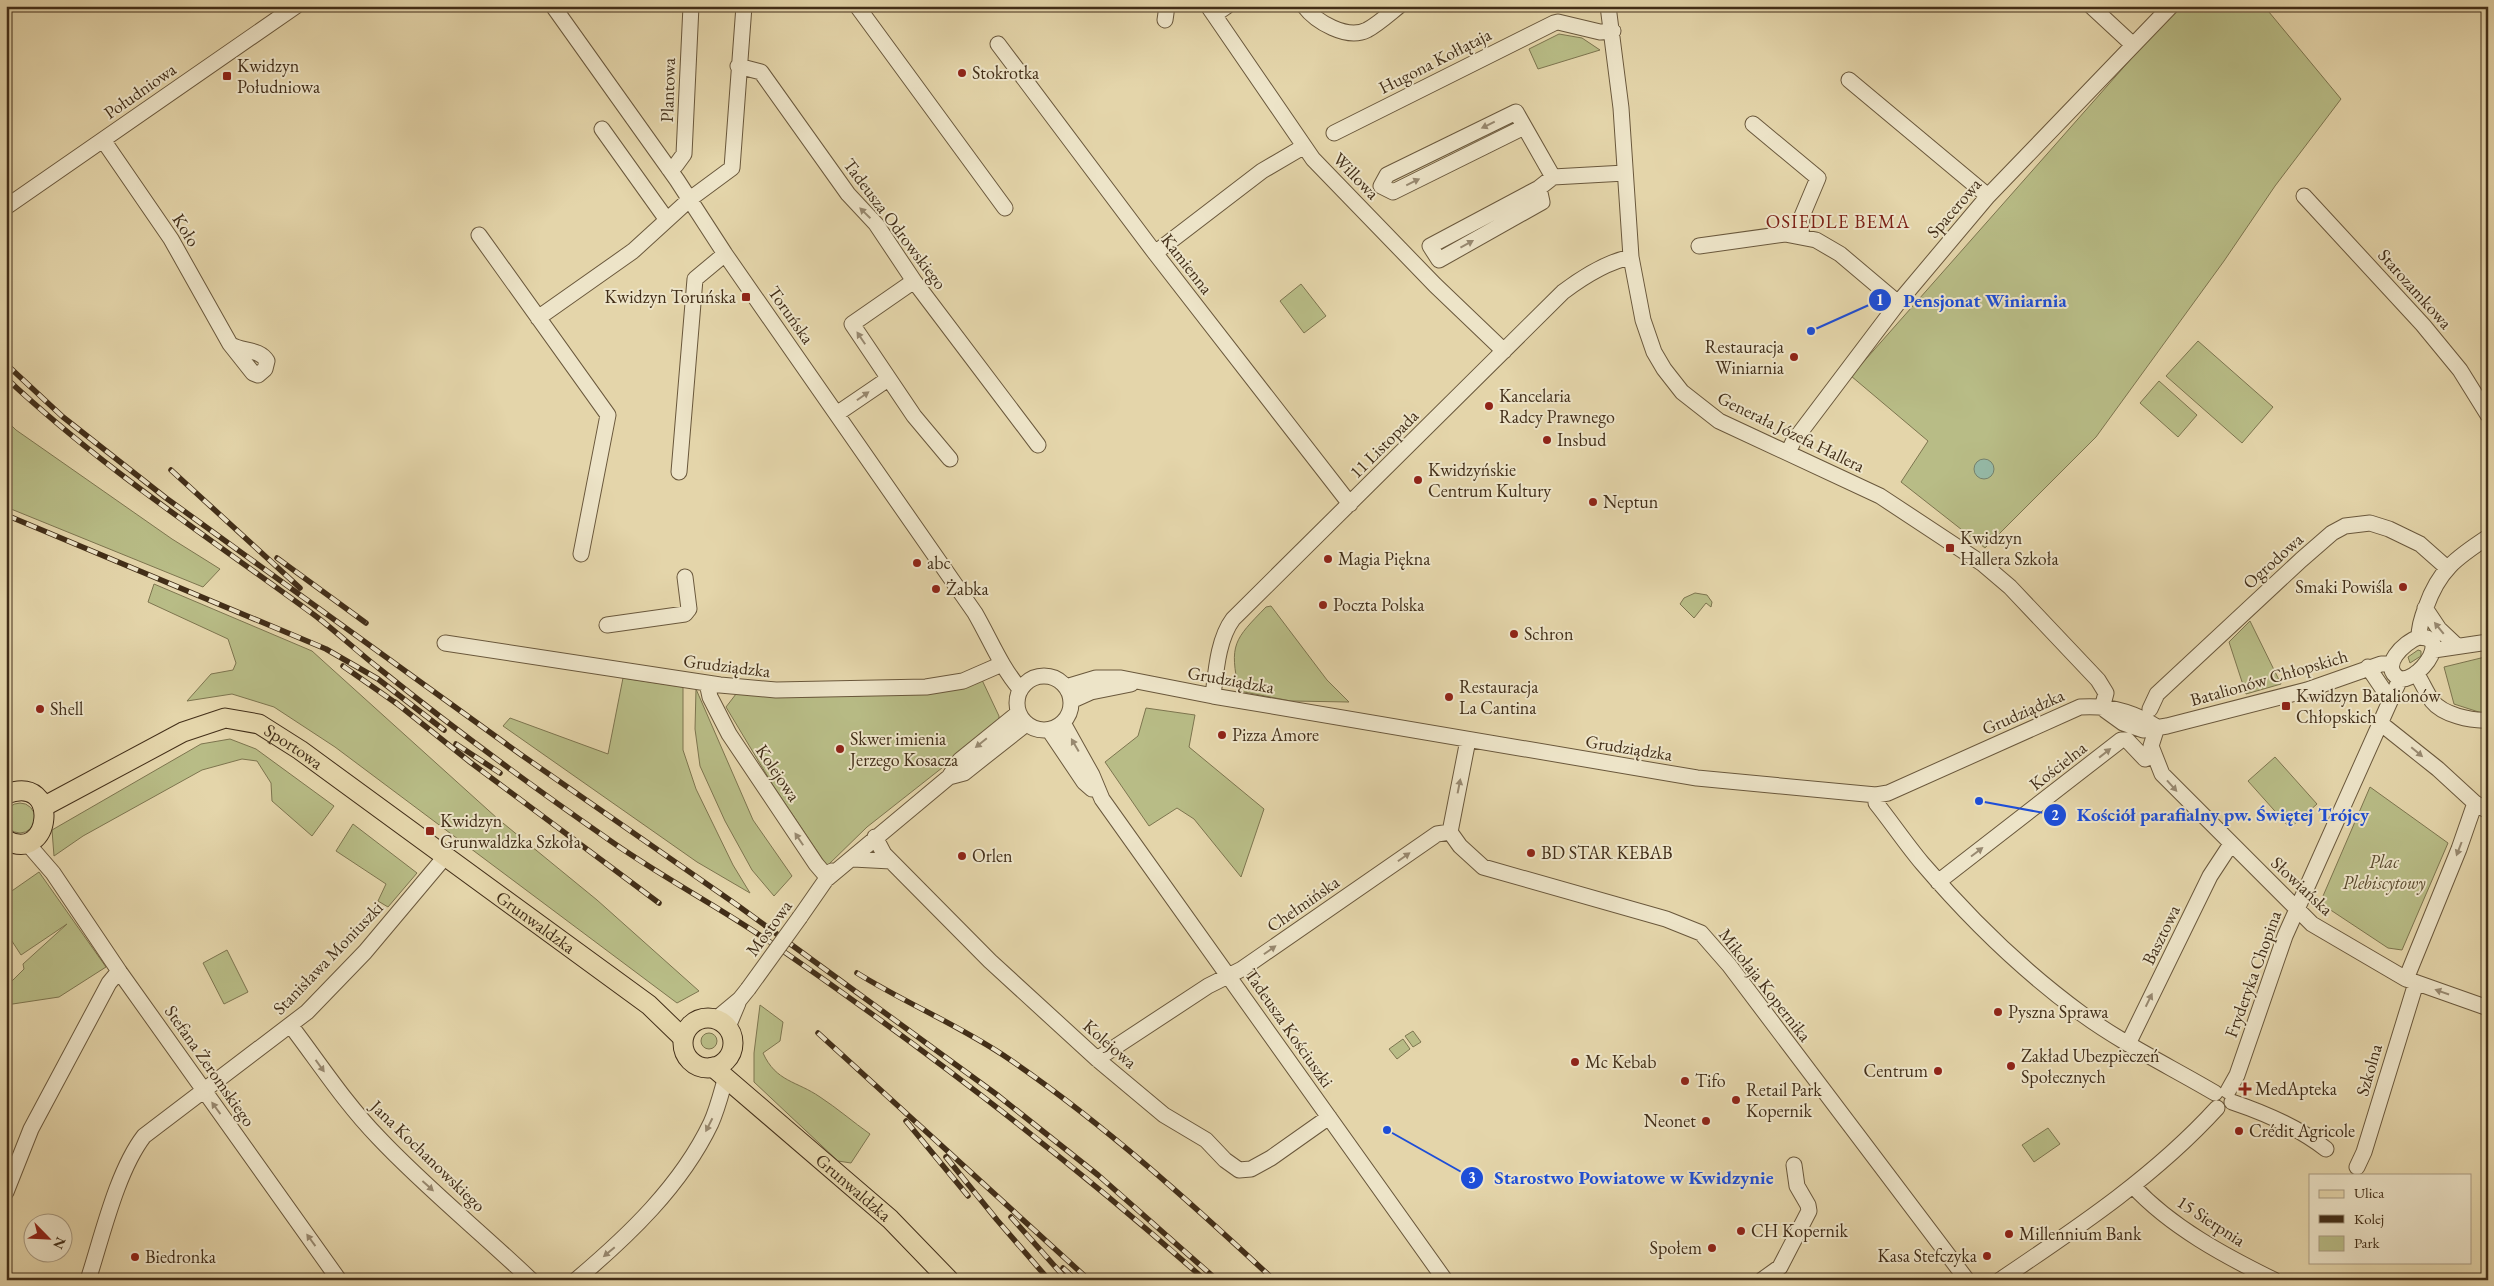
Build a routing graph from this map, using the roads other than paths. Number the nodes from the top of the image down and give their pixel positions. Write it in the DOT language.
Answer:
graph roads {
  1 [pos="296,6"];
  2 [pos="553,6"];
  3 [pos="690,6"];
  4 [pos="744,6"];
  5 [pos="857,6"];
  6 [pos="1227,6"];
  7 [pos="1304,6"];
  8 [pos="1399,6"];
  9 [pos="1608,6"];
  10 [pos="2091,6"];
  11 [pos="2171,6"];
  12 [pos="1211,11"];
  13 [pos="1613,31"];
  14 [pos="998,44"];
  15 [pos="2132,44"];
  16 [pos="738,66"];
  17 [pos="1849,80"];
  18 [pos="1753,124"];
  19 [pos="1524,127"];
  20 [pos="602,129"];
  21 [pos="1334,133"];
  22 [pos="103,140"];
  23 [pos="1303,147"];
  24 [pos="669,169"];
  25 [pos="1626,173"];
  26 [pos="1553,177"];
  27 [pos="1539,188"];
  28 [pos="1988,196"];
  29 [pos="2304,196"];
  30 [pos="690,199"];
  31 [pos="6,207"];
  32 [pos="1004,208"];
  33 [pos="667,220"];
  34 [pos="479,235"];
  35 [pos="1801,237"];
  36 [pos="1699,246"];
  37 [pos="1155,253"];
  38 [pos="725,254"];
  39 [pos="1632,257"];
  40 [pos="914,280"];
  41 [pos="1898,302"];
  42 [pos="538,318"];
  43 [pos="230,344"];
  44 [pos="1504,351"];
  45 [pos="888,379"];
  46 [pos="838,413"];
  47 [pos="2488,415"];
  48 [pos="1038,445"];
  49 [pos="1788,453"];
  50 [pos="950,459"];
  51 [pos="679,472"];
  52 [pos="1350,504"];
  53 [pos="2488,537"];
  54 [pos="581,554"];
  55 [pos="2446,568"];
  56 [pos="685,577"];
  57 [pos="2425,608"];
  58 [pos="606,625"];
  59 [pos="2419,637"];
  60 [pos="2488,642"];
  61 [pos="445,643"];
  62 [pos="2457,646"];
  63 [pos="996,647"];
  64 [pos="2434,650"];
  65 [pos="1002,664"];
  66 [pos="2390,664"];
  67 [pos="2368,667"];
  68 [pos="2416,672"];
  69 [pos="2400,679"];
  70 [pos="1137,682"];
  71 [pos="707,683"];
  72 [pos="1025,684"];
  73 [pos="1066,687"];
  74 [pos="1213,696"];
  75 [pos="2390,698"];
  76 [pos="1071,701"];
  77 [pos="2102,708"];
  78 [pos="2150,709"];
  79 [pos="1022,718"];
  80 [pos="2488,720"];
  81 [pos="2379,722"];
  82 [pos="1056,726"];
  83 [pos="2157,727"];
  84 [pos="1468,740"];
  85 [pos="2153,756"];
  86 [pos="9,789"];
  87 [pos="1876,795"];
  88 [pos="43,807"];
  89 [pos="2481,807"];
  90 [pos="1450,832"];
  91 [pos="875,837"];
  92 [pos="33,839"];
  93 [pos="6,840"];
  94 [pos="2231,844"];
  95 [pos="444,858"];
  96 [pos="853,859"];
  97 [pos="890,861"];
  98 [pos="828,878"];
  99 [pos="1938,882"];
  100 [pos="2296,910"];
  101 [pos="120,971"];
  102 [pos="1229,976"];
  103 [pos="2411,981"];
  104 [pos="2488,1008"];
  105 [pos="722,1023"];
  106 [pos="291,1026"];
  107 [pos="687,1031"];
  108 [pos="2128,1044"];
  109 [pos="1097,1059"];
  110 [pos="722,1068"];
  111 [pos="204,1092"];
  112 [pos="2223,1098"];
  113 [pos="1329,1116"];
  114 [pos="2326,1149"];
  115 [pos="1794,1164"];
  116 [pos="2357,1167"];
  117 [pos="2134,1186"];
  118 [pos="6,1192"];
  119 [pos="88,1280"];
  120 [pos="339,1280"];
  121 [pos="531,1280"];
  122 [pos="576,1280"];
  123 [pos="949,1280"];
  124 [pos="1445,1280"];
  125 [pos="1762,1280"];
  126 [pos="1966,1280"];
  127 [pos="2000,1280"];
  128 [pos="2274,1280"];
  1 -- 22 [label="street, Południowa"];
  2 -- 24 [label="street, Toruńska"];
  3 -- 24 [label="street, Plantowa"];
  4 -- 16 [label="street"];
  5 -- 32 [label="street"];
  6 -- 12 [label="street"];
  7 -- 8 [label="street"];
  9 -- 13 [label="street, Generała Józefa Hallera"];
  10 -- 15 [label="street"];
  11 -- 15 [label="street, Spacerowa"];
  12 -- 23 [label="street, Willowa"];
  13 -- 21 [label="street, Hugona Kołłątaja"];
  13 -- 25 [label="street, Generała Józefa Hallera"];
  14 -- 37 [label="street, Kamienna"];
  15 -- 28 [label="street, Spacerowa"];
  16 -- 30 [label="street"];
  40 -- 16 [label="street, Tadeusza Odrowskiego, one-way"];
  17 -- 28 [label="street"];
  18 -- 35 [label="street"];
  19 -- 19 [label="street, one-way"];
  19 -- 26 [label="street"];
  20 -- 33 [label="street"];
  22 -- 31 [label="street, Południowa"];
  22 -- 43 [label="street, Koło"];
  23 -- 37 [label="street"];
  23 -- 44 [label="street, Willowa"];
  24 -- 30 [label="street, Toruńska"];
  25 -- 26 [label="street"];
  25 -- 39 [label="street, Generała Józefa Hallera"];
  26 -- 27 [label="street"];
  27 -- 27 [label="street, one-way"];
  28 -- 41 [label="street, Spacerowa"];
  29 -- 47 [label="street, Starozamkowa"];
  30 -- 33 [label="street"];
  30 -- 38 [label="street, Toruńska"];
  33 -- 42 [label="street"];
  34 -- 42 [label="street"];
  35 -- 36 [label="street"];
  35 -- 41 [label="street"];
  37 -- 52 [label="street, Kamienna"];
  38 -- 46 [label="street, Toruńska"];
  38 -- 51 [label="street"];
  39 -- 44 [label="street, 11 Listopada"];
  39 -- 49 [label="street, Generała Józefa Hallera"];
  45 -- 40 [label="street, one-way"];
  40 -- 48 [label="street, Tadeusza Odrowskiego"];
  41 -- 49 [label="street, Spacerowa"];
  42 -- 54 [label="street"];
  44 -- 52 [label="street, 11 Listopada"];
  46 -- 45 [label="street, one-way"];
  45 -- 50 [label="street"];
  46 -- 63 [label="street, Toruńska"];
  49 -- 77 [label="street, Generała Józefa Hallera"];
  52 -- 74 [label="street, 11 Listopada"];
  53 -- 55 [label="street"];
  55 -- 57 [label="street"];
  55 -- 78 [label="street, Ogrodowa"];
  56 -- 58 [label="street"];
  57 -- 59 [label="street"];
  62 -- 57 [label="street, one-way"];
  59 -- 64 [label="street"];
  59 -- 66 [label="street"];
  60 -- 62 [label="street"];
  61 -- 71 [label="street, Grudziądzka"];
  62 -- 64 [label="street"];
  63 -- 65 [label="street, Toruńska"];
  63 -- 72 [label="street, Toruńska"];
  64 -- 68 [label="street"];
  65 -- 71 [label="street, Grudziądzka"];
  65 -- 72 [label="street, Toruńska"];
  66 -- 67 [label="street, Batalionów Chłopskich"];
  66 -- 69 [label="street"];
  67 -- 75 [label="street"];
  67 -- 83 [label="street, Batalionów Chłopskich"];
  68 -- 69 [label="street"];
  68 -- 80 [label="street"];
  69 -- 75 [label="street, Fryderyka Chopina"];
  70 -- 73 [label="street, Grudziądzka"];
  70 -- 74 [label="street, Grudziądzka"];
  70 -- 76 [label="street, Grudziądzka"];
  98 -- 71 [label="street, Kolejowa, one-way"];
  72 -- 73 [label="street"];
  72 -- 79 [label="street"];
  73 -- 76 [label="street"];
  74 -- 84 [label="street, Grudziądzka"];
  75 -- 81 [label="street, Fryderyka Chopina"];
  76 -- 82 [label="street"];
  77 -- 83 [label="street"];
  77 -- 87 [label="street, Grudziądzka"];
  79 -- 82 [label="street"];
  79 -- 91 [label="street, Mostowa"];
  81 -- 89 [label="street, one-way"];
  81 -- 100 [label="street, Fryderyka Chopina"];
  82 -- 102 [label="street, Tadeusza Kościuszki"];
  83 -- 85 [label="street"];
  84 -- 87 [label="street, Grudziądzka"];
  90 -- 84 [label="street, one-way"];
  85 -- 94 [label="street, Słowiańska, one-way"];
  99 -- 85 [label="street, Kościelna, one-way"];
  86 -- 88 [label="main road"];
  87 -- 99 [label="street"];
  88 -- 92 [label="main road"];
  88 -- 95 [label="main road, Sportowa"];
  89 -- 103 [label="street, one-way"];
  102 -- 90 [label="street, Chełmińska, one-way"];
  90 -- 126 [label="street, Mikołaja Kopernika"];
  91 -- 96 [label="street, Mostowa"];
  91 -- 97 [label="street, Kolejowa"];
  91 -- 98 [label="street, Mostowa"];
  92 -- 93 [label="main road"];
  92 -- 101 [label="street, Stefana Żeromskiego"];
  94 -- 100 [label="street, Słowiańska"];
  108 -- 94 [label="street, Basztowa, one-way"];
  95 -- 106 [label="street, Stanisława Moniuszki"];
  95 -- 107 [label="main road, Grunwaldzka"];
  96 -- 97 [label="street"];
  96 -- 98 [label="street, Mostowa"];
  97 -- 109 [label="street, Kolejowa"];
  98 -- 105 [label="street, Mostowa, bridge"];
  99 -- 108 [label="street"];
  100 -- 103 [label="street, Słowiańska"];
  100 -- 112 [label="street, Fryderyka Chopina"];
  101 -- 111 [label="street, Stefana Żeromskiego"];
  101 -- 118 [label="street"];
  102 -- 109 [label="street, Chełmińska"];
  102 -- 113 [label="street, Tadeusza Kościuszki"];
  104 -- 103 [label="street, Słowiańska, one-way"];
  103 -- 116 [label="street, Szkolna"];
  105 -- 107 [label="main road"];
  105 -- 110 [label="main road"];
  106 -- 111 [label="street, Stanisława Moniuszki"];
  106 -- 121 [label="street, Jana Kochanowskiego, one-way"];
  107 -- 110 [label="main road"];
  108 -- 112 [label="street"];
  109 -- 113 [label="street, Kolejowa"];
  110 -- 122 [label="street, one-way"];
  110 -- 123 [label="main road, Grunwaldzka"];
  111 -- 119 [label="street, Stanisława Moniuszki"];
  120 -- 111 [label="street, Stefana Żeromskiego, one-way"];
  112 -- 114 [label="street"];
  112 -- 117 [label="street, Fryderyka Chopina"];
  113 -- 124 [label="street, Tadeusza Kościuszki"];
  115 -- 125 [label="street"];
  117 -- 127 [label="street, Fryderyka Chopina"];
  117 -- 128 [label="street, 15 Sierpnia"];
}
